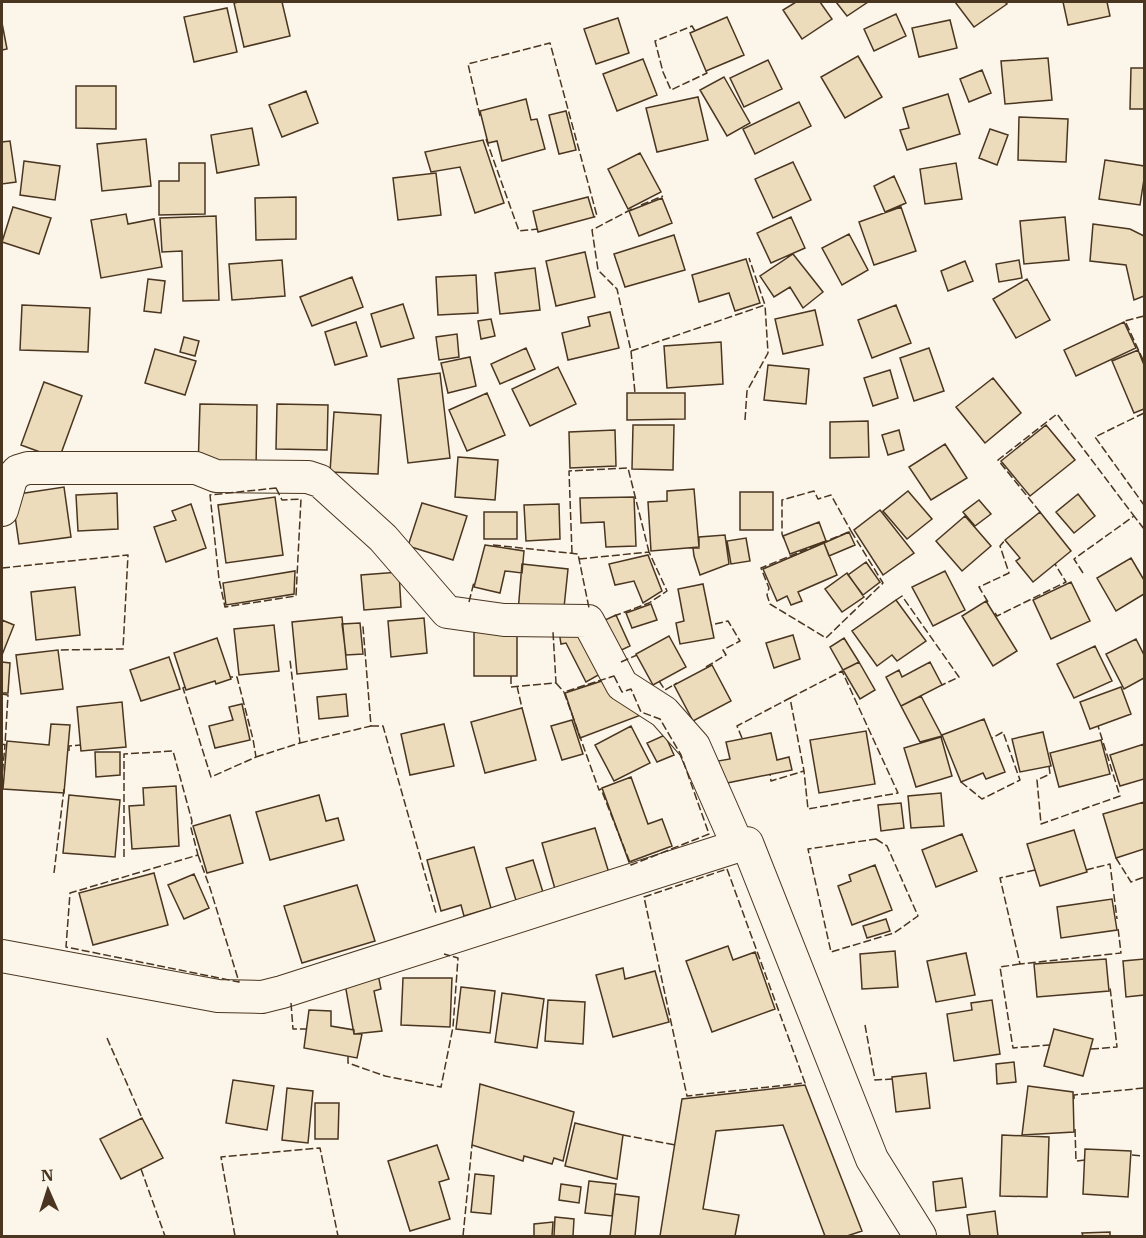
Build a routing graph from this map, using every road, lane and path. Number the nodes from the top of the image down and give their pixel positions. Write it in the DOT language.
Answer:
graph roads {
  1 [pos="2,510"];
  2 [pos="738,846"];
  3 [pos="2,956"];
  4 [pos="920,1236"];
  1 -- 2 [label="street"];
  2 -- 3 [label="street"];
  2 -- 4 [label="street"];
}
